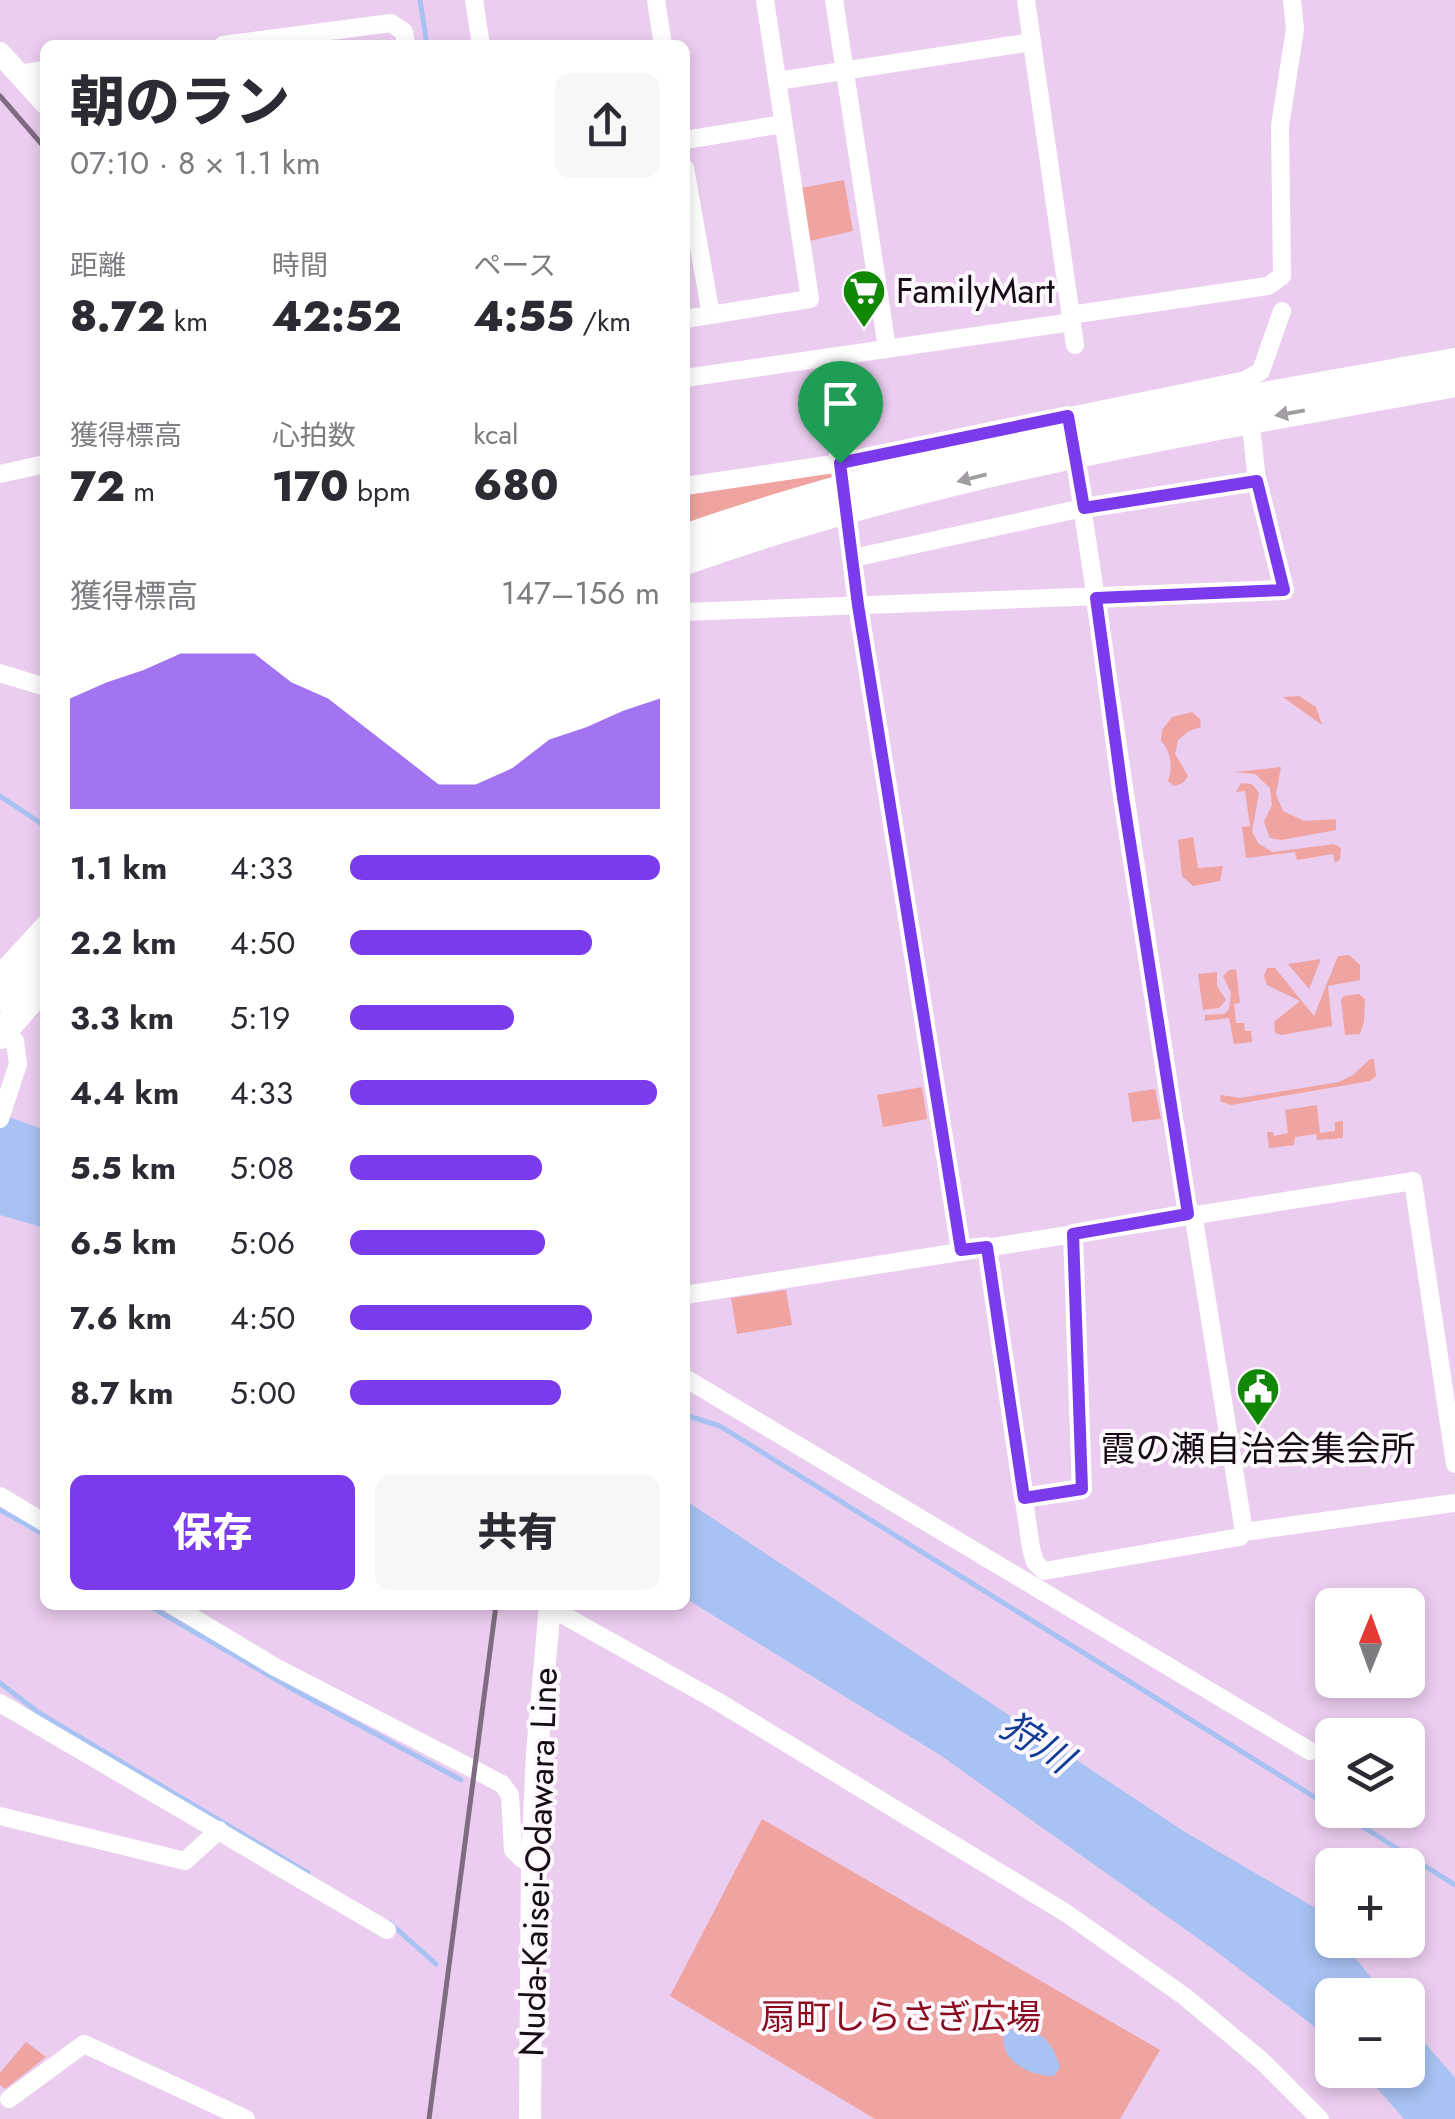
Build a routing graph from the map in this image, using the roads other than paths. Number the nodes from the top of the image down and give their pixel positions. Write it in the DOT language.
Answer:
graph roads {
  1 [pos="474,0"];
  2 [pos="656,0"];
  3 [pos="765,0"];
  4 [pos="834,0"];
  5 [pos="1026,0"];
  6 [pos="1292,0"];
  7 [pos="261,40"];
  8 [pos="405,40"];
  9 [pos="480,40"];
  10 [pos="663,40"];
  11 [pos="1032,42"];
  12 [pos="0,52"];
  13 [pos="845,70"];
  14 [pos="40,71"];
  15 [pos="18,74"];
  16 [pos="777,81"];
  17 [pos="40,98"];
  18 [pos="783,124"];
  19 [pos="690,139"];
  20 [pos="690,196"];
  21 [pos="1282,311"];
  22 [pos="711,315"];
  23 [pos="690,318"];
  24 [pos="1071,318"];
  25 [pos="1075,345"];
  26 [pos="887,348"];
  27 [pos="825,358"];
  28 [pos="1455,362"];
  29 [pos="690,377"];
  30 [pos="1246,380"];
  31 [pos="1455,383"];
  32 [pos="1068,416"];
  33 [pos="840,463"];
  34 [pos="40,465"];
  35 [pos="0,474"];
  36 [pos="1257,481"];
  37 [pos="690,485"];
  38 [pos="1084,508"];
  39 [pos="690,536"];
  40 [pos="853,558"];
  41 [pos="690,559"];
  42 [pos="1096,598"];
  43 [pos="858,605"];
  44 [pos="690,612"];
  45 [pos="0,673"];
  46 [pos="40,685"];
  47 [pos="40,929"];
  48 [pos="40,954"];
  49 [pos="0,973"];
  50 [pos="40,989"];
  51 [pos="0,998"];
  52 [pos="0,1034"];
  53 [pos="0,1120"];
  54 [pos="1190,1214"];
  55 [pos="1073,1234"];
  56 [pos="987,1247"];
  57 [pos="961,1250"];
  58 [pos="690,1294"];
  59 [pos="690,1381"];
  60 [pos="1455,1464"];
  61 [pos="0,1496"];
  62 [pos="1024,1498"];
  63 [pos="1455,1503"];
  64 [pos="40,1520"];
  65 [pos="1244,1532"];
  66 [pos="1036,1562"];
  67 [pos="1026,1581"];
  68 [pos="180,1610"];
  69 [pos="550,1610"];
  70 [pos="557,1610"];
  71 [pos="0,1702"];
  72 [pos="1310,1752"];
  73 [pos="0,1816"];
  74 [pos="220,1830"];
  75 [pos="532,1862"];
  76 [pos="387,1930"];
  77 [pos="3,2101"];
  78 [pos="246,2119"];
  79 [pos="530,2119"];
  80 [pos="1320,2119"];
  1 -- 9 [label="street"];
  2 -- 10 [label="street"];
  3 -- 16 [label="street"];
  4 -- 13 [label="street"];
  5 -- 11 [label="street"];
  6 -- 24 [label="street"];
  7 -- 8 [label="street"];
  11 -- 13 [label="street"];
  11 -- 24 [label="street"];
  12 -- 15 [label="main road"];
  13 -- 16 [label="street"];
  13 -- 26 [label="street"];
  14 -- 15 [label="street"];
  15 -- 17 [label="main road"];
  16 -- 18 [label="street"];
  18 -- 19 [label="street"];
  18 -- 22 [label="street"];
  20 -- 22 [label="street"];
  21 -- 30 [label="street"];
  22 -- 23 [label="street"];
  24 -- 25 [label="street"];
  24 -- 26 [label="street"];
  26 -- 27 [label="street"];
  27 -- 29 [label="street"];
  27 -- 33 [label="street"];
  28 -- 39 [label="highway"];
  30 -- 32 [label="street"];
  30 -- 36 [label="street"];
  31 -- 41 [label="highway, one-way"];
  32 -- 33 [label="street"];
  32 -- 38 [label="street"];
  33 -- 37 [label="street"];
  33 -- 40 [label="street"];
  34 -- 35 [label="street"];
  36 -- 38 [label="street"];
  36 -- 42 [label="street"];
  38 -- 40 [label="street"];
  38 -- 42 [label="street"];
  40 -- 43 [label="street"];
  42 -- 43 [label="street"];
  42 -- 54 [label="street"];
  43 -- 44 [label="street"];
  43 -- 57 [label="street"];
  45 -- 46 [label="street"];
  47 -- 49 [label="street"];
  48 -- 51 [label="highway"];
  50 -- 52 [label="highway"];
  52 -- 53 [label="street"];
  54 -- 55 [label="street"];
  54 -- 60 [label="street"];
  54 -- 65 [label="street"];
  55 -- 56 [label="street"];
  55 -- 62 [label="street"];
  56 -- 57 [label="street"];
  56 -- 62 [label="street"];
  57 -- 58 [label="street"];
  59 -- 67 [label="street"];
  61 -- 64 [label="street"];
  62 -- 66 [label="street"];
  63 -- 65 [label="street"];
  65 -- 66 [label="street"];
  66 -- 67 [label="street"];
  67 -- 72 [label="street"];
  68 -- 75 [label="street"];
  69 -- 75 [label="main road, Nuda-Kaisei-Odawara Line"];
  70 -- 80 [label="street"];
  71 -- 74 [label="street"];
  73 -- 74 [label="street"];
  74 -- 76 [label="street"];
  75 -- 79 [label="main road, Nuda-Kaisei-Odawara Line"];
  77 -- 78 [label="street"];
}
